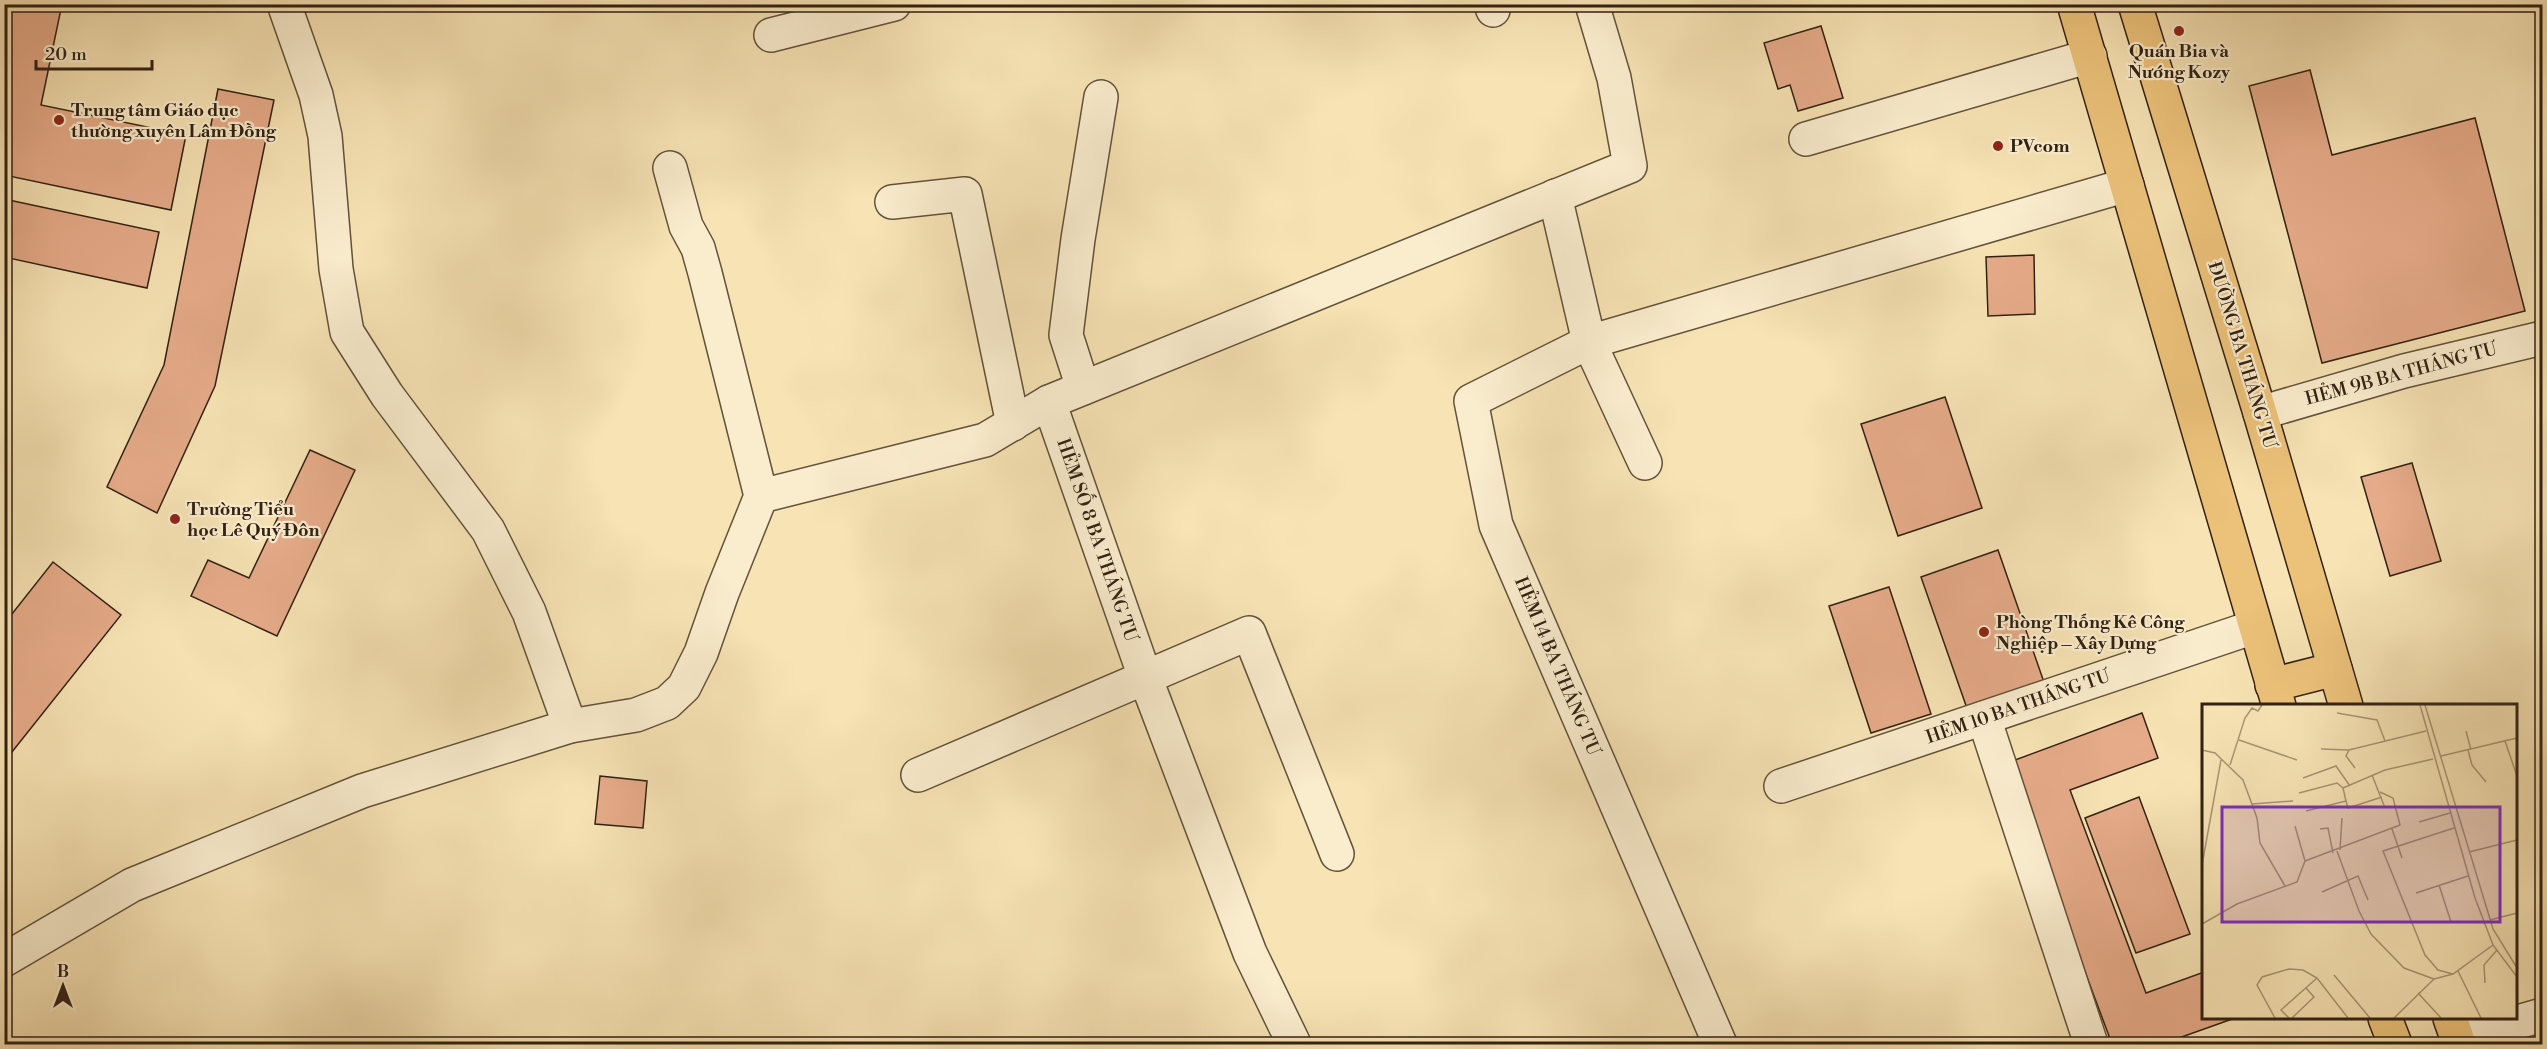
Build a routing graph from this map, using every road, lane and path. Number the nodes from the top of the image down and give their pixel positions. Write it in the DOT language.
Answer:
graph roads {
  1 [pos="284,4"];
  2 [pos="894,4"];
  3 [pos="1592,4"];
  4 [pos="2074,4"];
  5 [pos="2135,4"];
  6 [pos="771,35"];
  7 [pos="2090,56"];
  8 [pos="1101,97"];
  9 [pos="1806,139"];
  10 [pos="670,168"];
  11 [pos="2127,186"];
  12 [pos="1555,196"];
  13 [pos="892,202"];
  14 [pos="2542,338"];
  15 [pos="1589,342"];
  16 [pos="1083,388"];
  17 [pos="1049,402"];
  18 [pos="2260,413"];
  19 [pos="1013,424"];
  20 [pos="1645,463"];
  21 [pos="761,496"];
  22 [pos="2254,627"];
  23 [pos="2335,669"];
  24 [pos="1145,677"];
  25 [pos="2276,695"];
  26 [pos="2346,704"];
  27 [pos="1984,718"];
  28 [pos="570,726"];
  29 [pos="918,775"];
  30 [pos="1781,786"];
  31 [pos="1336,854"];
  32 [pos="4,960"];
  33 [pos="2542,1015"];
  34 [pos="2386,1019"];
  35 [pos="2456,1034"];
  36 [pos="1294,1044"];
  37 [pos="1720,1044"];
  38 [pos="2091,1044"];
  39 [pos="2395,1044"];
  1 -- 28 [label="street"];
  2 -- 6 [label="street"];
  3 -- 12 [label="street"];
  4 -- 7 [label="main road"];
  5 -- 18 [label="main road, ĐƯỜNG BA THÁNG TƯ"];
  7 -- 9 [label="street"];
  7 -- 11 [label="main road"];
  8 -- 16 [label="street"];
  10 -- 21 [label="street"];
  11 -- 15 [label="street"];
  11 -- 22 [label="main road"];
  12 -- 15 [label="street"];
  12 -- 16 [label="street"];
  13 -- 19 [label="street"];
  14 -- 18 [label="street, HẺM 9B BA THÁNG TƯ"];
  15 -- 20 [label="street"];
  15 -- 37 [label="street, HẺM 14 BA THÁNG TƯ"];
  16 -- 17 [label="street"];
  17 -- 19 [label="street"];
  17 -- 24 [label="street, HẺM SỐ 8 BA THÁNG TƯ"];
  18 -- 23 [label="main road, ĐƯỜNG BA THÁNG TƯ"];
  19 -- 21 [label="street"];
  21 -- 28 [label="street"];
  22 -- 25 [label="main road"];
  22 -- 27 [label="street, HẺM 10 BA THÁNG TƯ"];
  23 -- 25 [label="main road"];
  23 -- 26 [label="main road, ĐƯỜNG BA THÁNG TƯ"];
  24 -- 29 [label="street"];
  24 -- 31 [label="street"];
  24 -- 36 [label="street, HẺM SỐ 8 BA THÁNG TƯ"];
  27 -- 30 [label="street, HẺM 10 BA THÁNG TƯ"];
  27 -- 38 [label="street"];
  28 -- 32 [label="street"];
  33 -- 35 [label="street"];
  34 -- 39 [label="main road"];
}
